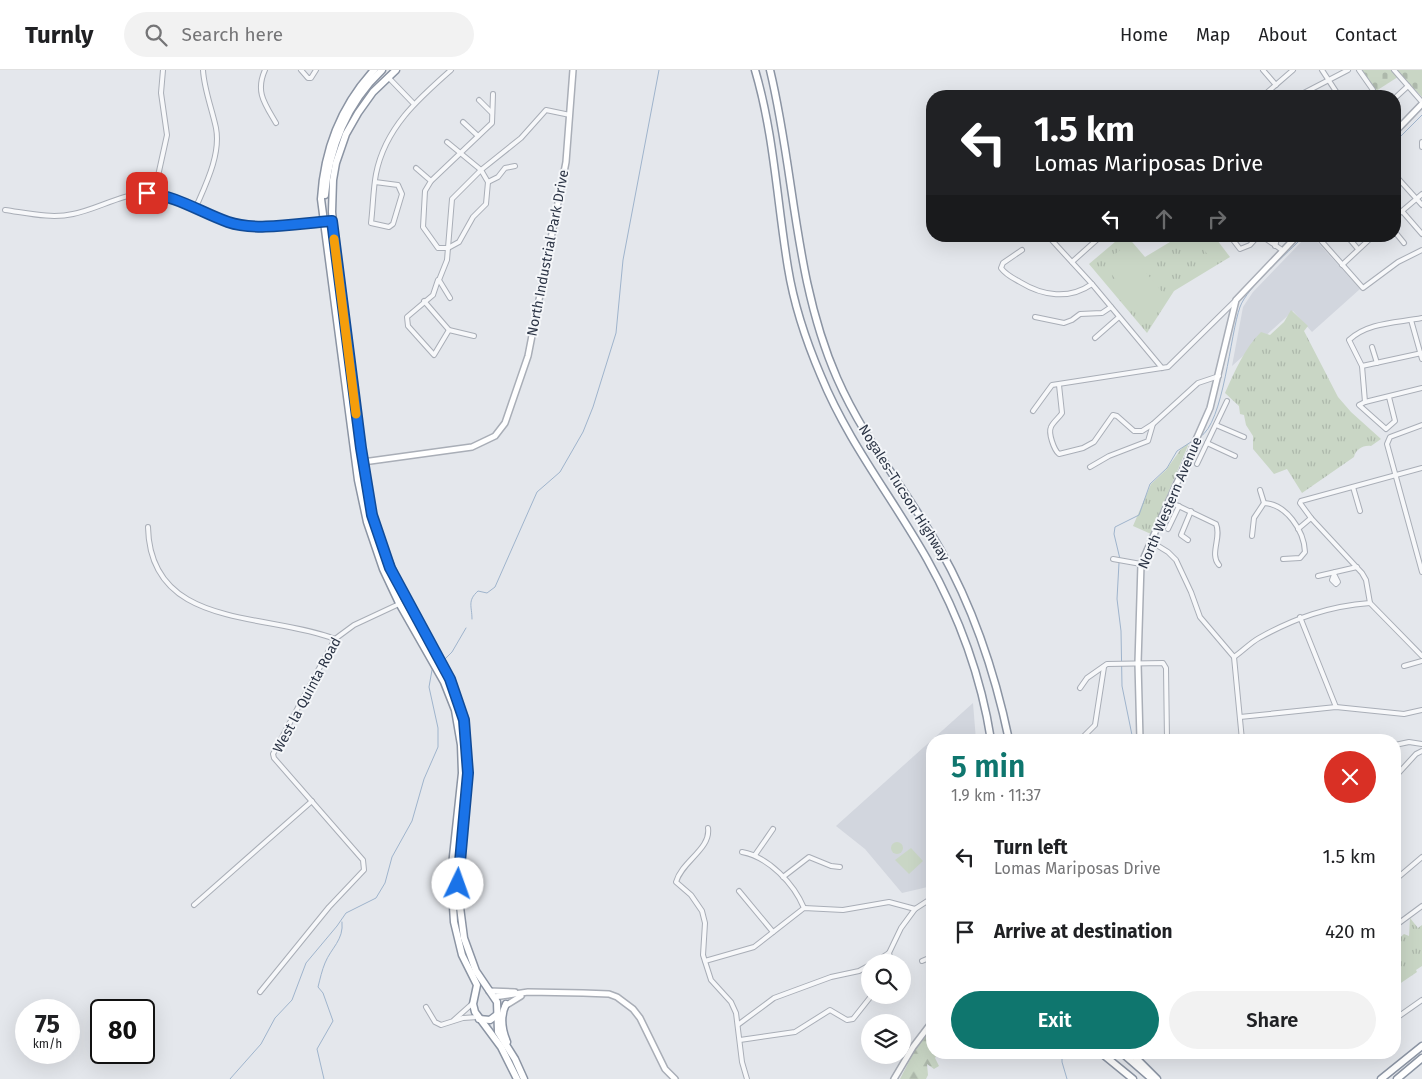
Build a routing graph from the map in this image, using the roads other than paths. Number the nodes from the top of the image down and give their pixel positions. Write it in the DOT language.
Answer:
graph roads {
  1 [pos="163,70"];
  2 [pos="203,70"];
  3 [pos="265,70"];
  4 [pos="301,70"];
  5 [pos="316,70"];
  6 [pos="374,70"];
  7 [pos="382,70"];
  8 [pos="396,70"];
  9 [pos="451,70"];
  10 [pos="573,70"];
  11 [pos="755,70"];
  12 [pos="770,70"];
  13 [pos="1263,70"];
  14 [pos="1293,70"];
  15 [pos="1322,70"];
  16 [pos="1348,70"];
  17 [pos="1359,70"];
  18 [pos="1394,70"];
  19 [pos="388,74"];
  20 [pos="1330,82"];
  21 [pos="1276,85"];
  22 [pos="1408,86"];
  23 [pos="1270,90"];
  24 [pos="1309,90"];
  25 [pos="1335,90"];
  26 [pos="1373,90"];
  27 [pos="1401,92"];
  28 [pos="493,94"];
  29 [pos="479,100"];
  30 [pos="413,103"];
  31 [pos="1422,103"];
  32 [pos="492,113"];
  33 [pos="570,115"];
  34 [pos="463,122"];
  35 [pos="276,123"];
  36 [pos="1401,126"];
  37 [pos="478,136"];
  38 [pos="447,142"];
  39 [pos="460,153"];
  40 [pos="515,166"];
  41 [pos="416,168"];
  42 [pos="481,170"];
  43 [pos="431,181"];
  44 [pos="375,182"];
  45 [pos="488,182"];
  46 [pos="1401,182"];
  47 [pos="154,194"];
  48 [pos="1422,194"];
  49 [pos="1416,199"];
  50 [pos="1422,205"];
  51 [pos="196,207"];
  52 [pos="5,210"];
  53 [pos="1402,211"];
  54 [pos="327,221"];
  55 [pos="1422,234"];
  56 [pos="1401,239"];
  57 [pos="1054,242"];
  58 [pos="1094,242"];
  59 [pos="1235,242"];
  60 [pos="1252,242"];
  61 [pos="1270,242"];
  62 [pos="1277,242"];
  63 [pos="1291,242"];
  64 [pos="1322,242"];
  65 [pos="1352,242"];
  66 [pos="1366,242"];
  67 [pos="1404,243"];
  68 [pos="1276,246"];
  69 [pos="448,248"];
  70 [pos="1358,249"];
  71 [pos="1022,250"];
  72 [pos="1282,250"];
  73 [pos="1422,250"];
  74 [pos="1072,262"];
  75 [pos="1342,265"];
  76 [pos="438,280"];
  77 [pos="1092,284"];
  78 [pos="450,298"];
  79 [pos="1236,300"];
  80 [pos="424,302"];
  81 [pos="1111,307"];
  82 [pos="1222,314"];
  83 [pos="1119,317"];
  84 [pos="1036,318"];
  85 [pos="1232,318"];
  86 [pos="1422,318"];
  87 [pos="1411,320"];
  88 [pos="449,330"];
  89 [pos="474,336"];
  90 [pos="1095,338"];
  91 [pos="1372,347"];
  92 [pos="1421,353"];
  93 [pos="1422,359"];
  94 [pos="1377,362"];
  95 [pos="1362,366"];
  96 [pos="1162,368"];
  97 [pos="1219,376"];
  98 [pos="1059,385"];
  99 [pos="1422,388"];
  100 [pos="1389,397"];
  101 [pos="1227,401"];
  102 [pos="1365,402"];
  103 [pos="349,408"];
  104 [pos="1033,412"];
  105 [pos="1153,424"];
  106 [pos="1216,425"];
  107 [pos="1422,425"];
  108 [pos="1244,437"];
  109 [pos="1207,443"];
  110 [pos="1193,448"];
  111 [pos="1202,453"];
  112 [pos="1235,456"];
  113 [pos="363,462"];
  114 [pos="1197,464"];
  115 [pos="1090,467"];
  116 [pos="1422,468"];
  117 [pos="1396,476"];
  118 [pos="1353,487"];
  119 [pos="1260,490"];
  120 [pos="1168,502"];
  121 [pos="1264,503"];
  122 [pos="1179,506"];
  123 [pos="1191,511"];
  124 [pos="1360,511"];
  125 [pos="369,516"];
  126 [pos="1311,518"];
  127 [pos="148,527"];
  128 [pos="1168,529"];
  129 [pos="1298,529"];
  130 [pos="1252,536"];
  131 [pos="1186,539"];
  132 [pos="1150,541"];
  133 [pos="1422,545"];
  134 [pos="1416,547"];
  135 [pos="1113,559"];
  136 [pos="1283,559"];
  137 [pos="1140,564"];
  138 [pos="1219,564"];
  139 [pos="1357,567"];
  140 [pos="1422,572"];
  141 [pos="1318,576"];
  142 [pos="1370,603"];
  143 [pos="400,604"];
  144 [pos="1300,617"];
  145 [pos="335,639"];
  146 [pos="432,652"];
  147 [pos="1422,656"];
  148 [pos="1234,657"];
  149 [pos="1422,661"];
  150 [pos="1138,663"];
  151 [pos="1404,666"];
  152 [pos="1104,667"];
  153 [pos="1080,688"];
  154 [pos="1336,706"];
  155 [pos="1422,710"];
  156 [pos="1240,717"];
  157 [pos="990,734"];
  158 [pos="1008,734"];
  159 [pos="1086,734"];
  160 [pos="1140,734"];
  161 [pos="1167,734"];
  162 [pos="1241,734"];
  163 [pos="1401,744"];
  164 [pos="1422,744"];
  165 [pos="1422,751"];
  166 [pos="1401,770"];
  167 [pos="312,801"];
  168 [pos="457,821"];
  169 [pos="463,828"];
  170 [pos="708,828"];
  171 [pos="774,830"];
  172 [pos="742,852"];
  173 [pos="755,855"];
  174 [pos="1422,857"];
  175 [pos="840,867"];
  176 [pos="451,875"];
  177 [pos="1401,875"];
  178 [pos="784,877"];
  179 [pos="458,882"];
  180 [pos="739,891"];
  181 [pos="926,902"];
  182 [pos="194,906"];
  183 [pos="1422,906"];
  184 [pos="804,908"];
  185 [pos="915,910"];
  186 [pos="454,920"];
  187 [pos="1401,922"];
  188 [pos="461,926"];
  189 [pos="773,932"];
  190 [pos="890,953"];
  191 [pos="926,959"];
  192 [pos="705,961"];
  193 [pos="922,961"];
  194 [pos="861,970"];
  195 [pos="260,992"];
  196 [pos="536,993"];
  197 [pos="492,994"];
  198 [pos="474,1000"];
  199 [pos="1422,1000"];
  200 [pos="506,1004"];
  201 [pos="865,1004"];
  202 [pos="426,1007"];
  203 [pos="498,1012"];
  204 [pos="1401,1014"];
  205 [pos="478,1018"];
  206 [pos="452,1021"];
  207 [pos="738,1024"];
  208 [pos="926,1030"];
  209 [pos="740,1040"];
  210 [pos="1422,1046"];
  211 [pos="515,1059"];
  212 [pos="1109,1059"];
  213 [pos="1115,1059"];
  214 [pos="1129,1059"];
  215 [pos="1137,1059"];
  216 [pos="1422,1060"];
  217 [pos="517,1079"];
  218 [pos="524,1079"];
  219 [pos="675,1079"];
  220 [pos="747,1079"];
  221 [pos="894,1079"];
  222 [pos="1133,1079"];
  223 [pos="1138,1079"];
  224 [pos="1152,1079"];
  225 [pos="1157,1079"];
  226 [pos="1381,1079"];
  227 [pos="1397,1079"];
  1 -- 47 [label="street"];
  2 -- 51 [label="street"];
  3 -- 35 [label="street"];
  4 -- 5 [label="street"];
  6 -- 54 [label="highway"];
  7 -- 54 [label="highway"];
  8 -- 19 [label="highway"];
  9 -- 30 [label="street"];
  10 -- 33 [label="street, North Industrial Park Drive"];
  11 -- 157 [label="highway, Nogales–Tucson Highway"];
  12 -- 158 [label="highway, Nogales–Tucson Highway"];
  13 -- 21 [label="street"];
  14 -- 21 [label="street"];
  15 -- 20 [label="street"];
  16 -- 20 [label="street"];
  17 -- 26 [label="street"];
  18 -- 22 [label="street"];
  19 -- 30 [label="street"];
  19 -- 54 [label="highway"];
  20 -- 24 [label="street"];
  20 -- 25 [label="street"];
  21 -- 23 [label="street"];
  22 -- 27 [label="street"];
  22 -- 31 [label="street"];
  28 -- 32 [label="street"];
  29 -- 32 [label="street"];
  30 -- 44 [label="street"];
  31 -- 36 [label="street"];
  32 -- 37 [label="street"];
  33 -- 42 [label="street"];
  33 -- 113 [label="street, North Industrial Park Drive"];
  34 -- 37 [label="street"];
  37 -- 39 [label="street"];
  38 -- 39 [label="street"];
  39 -- 42 [label="street"];
  39 -- 43 [label="street"];
  40 -- 45 [label="street"];
  41 -- 43 [label="street"];
  42 -- 45 [label="street"];
  42 -- 69 [label="street"];
  43 -- 69 [label="street"];
  44 -- 44 [label="street"];
  45 -- 69 [label="street"];
  46 -- 49 [label="street"];
  47 -- 51 [label="street"];
  47 -- 52 [label="street"];
  48 -- 49 [label="street"];
  49 -- 50 [label="street"];
  49 -- 53 [label="street"];
  51 -- 54 [label="street"];
  53 -- 55 [label="street"];
  54 -- 103 [label="highway"];
  54 -- 113 [label="highway"];
  56 -- 67 [label="street"];
  57 -- 74 [label="street"];
  58 -- 74 [label="street"];
  59 -- 60 [label="street"];
  61 -- 68 [label="street"];
  62 -- 68 [label="street"];
  63 -- 72 [label="street"];
  64 -- 75 [label="street"];
  65 -- 70 [label="street"];
  66 -- 70 [label="street"];
  68 -- 72 [label="street"];
  69 -- 76 [label="street"];
  70 -- 75 [label="street"];
  71 -- 77 [label="street"];
  72 -- 79 [label="street"];
  73 -- 75 [label="street"];
  74 -- 77 [label="street"];
  76 -- 78 [label="street"];
  76 -- 80 [label="street"];
  77 -- 81 [label="street"];
  79 -- 82 [label="street"];
  79 -- 85 [label="street, North Western Avenue"];
  80 -- 88 [label="street"];
  80 -- 88 [label="street"];
  81 -- 83 [label="street"];
  81 -- 84 [label="street"];
  82 -- 85 [label="street"];
  82 -- 96 [label="street"];
  83 -- 90 [label="street"];
  83 -- 96 [label="street"];
  85 -- 97 [label="street, North Western Avenue"];
  86 -- 87 [label="street"];
  87 -- 92 [label="street"];
  87 -- 95 [label="street"];
  88 -- 89 [label="street"];
  91 -- 94 [label="street"];
  92 -- 93 [label="street"];
  92 -- 94 [label="street"];
  94 -- 95 [label="street"];
  95 -- 102 [label="street"];
  96 -- 98 [label="street"];
  97 -- 105 [label="street"];
  97 -- 110 [label="street, North Western Avenue"];
  98 -- 104 [label="street"];
  98 -- 105 [label="street"];
  99 -- 100 [label="street"];
  100 -- 102 [label="street"];
  100 -- 102 [label="street"];
  101 -- 106 [label="street"];
  103 -- 113 [label="highway"];
  103 -- 125 [label="highway"];
  105 -- 115 [label="street"];
  106 -- 108 [label="street"];
  106 -- 109 [label="street"];
  107 -- 117 [label="street"];
  109 -- 111 [label="street"];
  109 -- 112 [label="street"];
  110 -- 111 [label="street"];
  110 -- 120 [label="street, North Western Avenue"];
  111 -- 114 [label="street"];
  113 -- 125 [label="highway"];
  116 -- 117 [label="street"];
  117 -- 118 [label="street"];
  117 -- 134 [label="street"];
  118 -- 124 [label="street"];
  118 -- 126 [label="street"];
  119 -- 121 [label="street"];
  120 -- 122 [label="street"];
  120 -- 132 [label="street, North Western Avenue"];
  121 -- 129 [label="street"];
  121 -- 130 [label="street"];
  122 -- 123 [label="street"];
  122 -- 128 [label="street"];
  123 -- 131 [label="street"];
  123 -- 138 [label="street"];
  125 -- 143 [label="highway"];
  125 -- 146 [label="highway"];
  126 -- 129 [label="street"];
  126 -- 139 [label="street"];
  127 -- 145 [label="street"];
  129 -- 136 [label="street"];
  132 -- 137 [label="street, North Western Avenue"];
  132 -- 148 [label="street"];
  133 -- 134 [label="street"];
  134 -- 140 [label="street"];
  135 -- 137 [label="street"];
  137 -- 150 [label="street, North Western Avenue"];
  139 -- 141 [label="street"];
  139 -- 142 [label="street"];
  142 -- 144 [label="street"];
  142 -- 147 [label="street"];
  143 -- 145 [label="street, West la Quinta Road"];
  143 -- 146 [label="highway"];
  144 -- 148 [label="street"];
  144 -- 154 [label="street"];
  145 -- 167 [label="street, West la Quinta Road"];
  146 -- 168 [label="highway"];
  146 -- 169 [label="highway"];
  148 -- 156 [label="street"];
  149 -- 151 [label="street"];
  150 -- 152 [label="street"];
  150 -- 160 [label="street, North Western Avenue"];
  150 -- 161 [label="street"];
  152 -- 153 [label="street"];
  152 -- 159 [label="street"];
  154 -- 155 [label="street"];
  154 -- 156 [label="street"];
  156 -- 162 [label="street"];
  163 -- 164 [label="street"];
  165 -- 166 [label="street"];
  167 -- 182 [label="street"];
  167 -- 195 [label="street"];
  168 -- 169 [label="highway"];
  168 -- 176 [label="highway"];
  169 -- 179 [label="highway"];
  170 -- 192 [label="street"];
  171 -- 173 [label="street"];
  172 -- 173 [label="street"];
  173 -- 178 [label="street"];
  174 -- 177 [label="street"];
  175 -- 178 [label="street"];
  176 -- 179 [label="highway"];
  176 -- 186 [label="highway"];
  178 -- 184 [label="street"];
  179 -- 188 [label="highway"];
  180 -- 189 [label="street"];
  181 -- 185 [label="street"];
  183 -- 187 [label="street"];
  184 -- 185 [label="street"];
  184 -- 189 [label="street"];
  185 -- 190 [label="street"];
  186 -- 188 [label="highway"];
  186 -- 198 [label="highway"];
  188 -- 197 [label="highway"];
  189 -- 192 [label="street"];
  191 -- 193 [label="street"];
  192 -- 207 [label="street"];
  194 -- 207 [label="street"];
  196 -- 197 [label="street"];
  196 -- 200 [label="street"];
  196 -- 219 [label="street"];
  197 -- 198 [label="highway"];
  197 -- 203 [label="highway"];
  198 -- 205 [label="highway"];
  198 -- 206 [label="street"];
  199 -- 204 [label="street"];
  200 -- 203 [label="street"];
  200 -- 211 [label="highway"];
  201 -- 209 [label="street"];
  202 -- 206 [label="street"];
  203 -- 205 [label="highway"];
  203 -- 211 [label="highway"];
  205 -- 206 [label="street"];
  205 -- 217 [label="highway"];
  207 -- 209 [label="street"];
  208 -- 221 [label="street"];
  209 -- 220 [label="street"];
  210 -- 226 [label="highway"];
  211 -- 218 [label="highway"];
  212 -- 222 [label="highway"];
  213 -- 223 [label="highway"];
  214 -- 224 [label="highway"];
  215 -- 225 [label="highway"];
  216 -- 227 [label="highway"];
}
